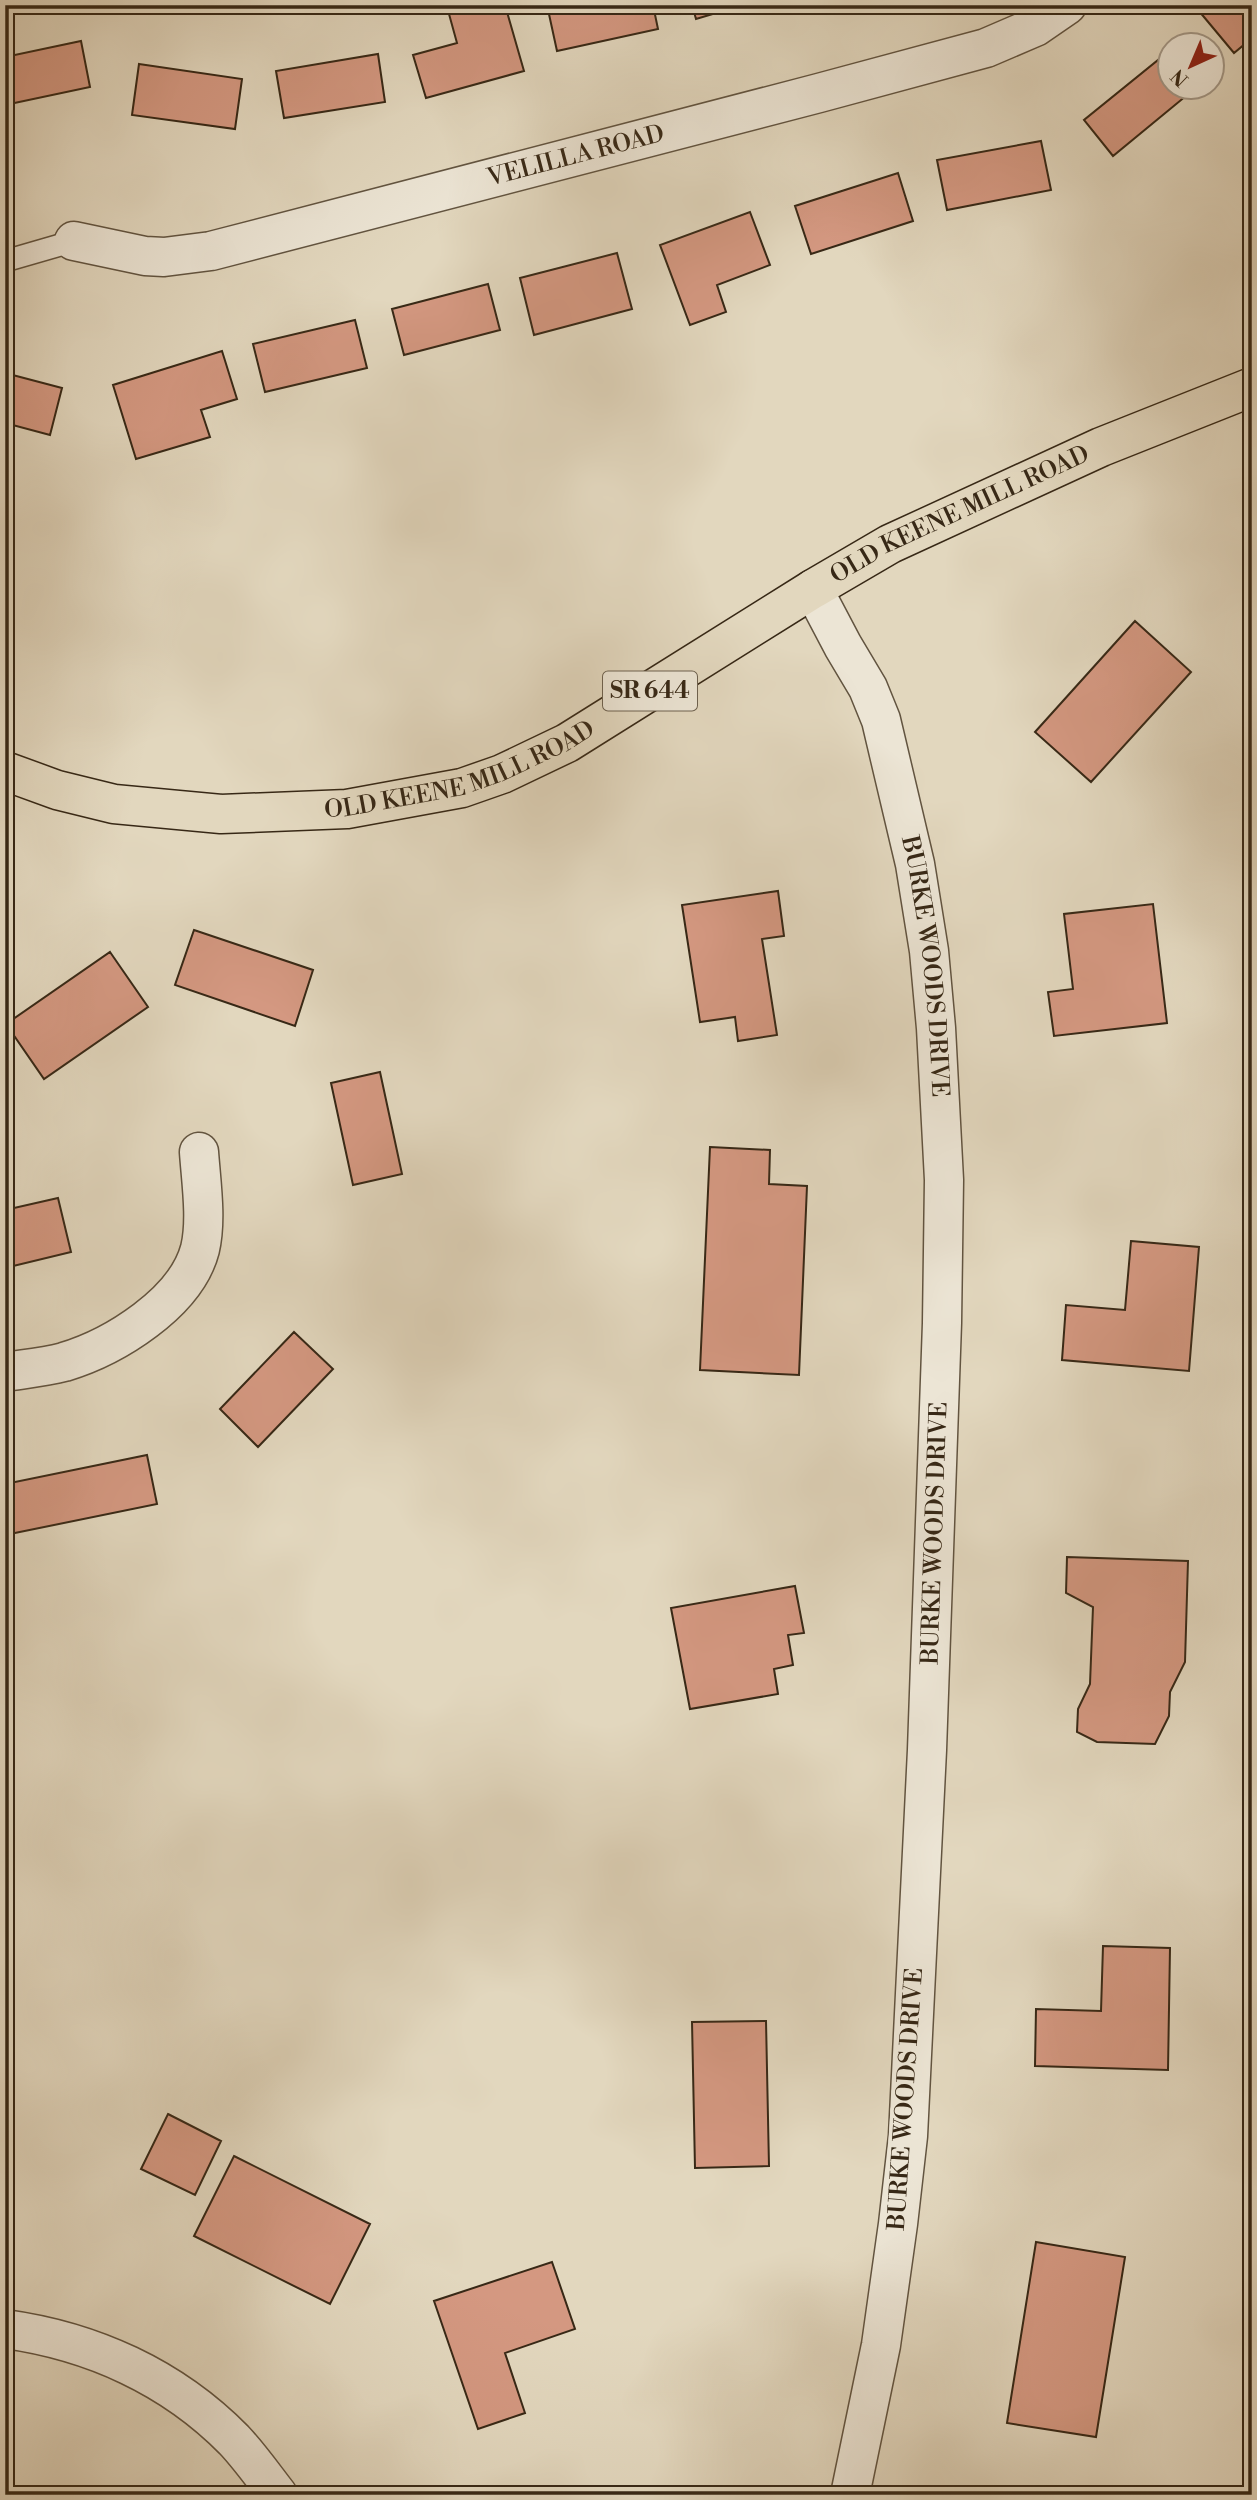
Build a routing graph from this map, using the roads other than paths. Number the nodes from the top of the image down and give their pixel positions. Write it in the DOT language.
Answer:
graph roads {
  1 [pos="1067,5"];
  2 [pos="74,241"];
  3 [pos="5,261"];
  4 [pos="1252,387"];
  5 [pos="813,589"];
  6 [pos="5,771"];
  7 [pos="199,1152"];
  8 [pos="5,1373"];
  9 [pos="5,2329"];
  10 [pos="278,2495"];
  11 [pos="850,2495"];
  1 -- 2 [label="street, VELILLA ROAD"];
  2 -- 3 [label="lane"];
  4 -- 5 [label="main road, OLD KEENE MILL ROAD / SR 644"];
  5 -- 6 [label="main road, OLD KEENE MILL ROAD / SR 644"];
  5 -- 11 [label="street, BURKE WOODS DRIVE"];
  7 -- 8 [label="street"];
  9 -- 10 [label="street"];
}
